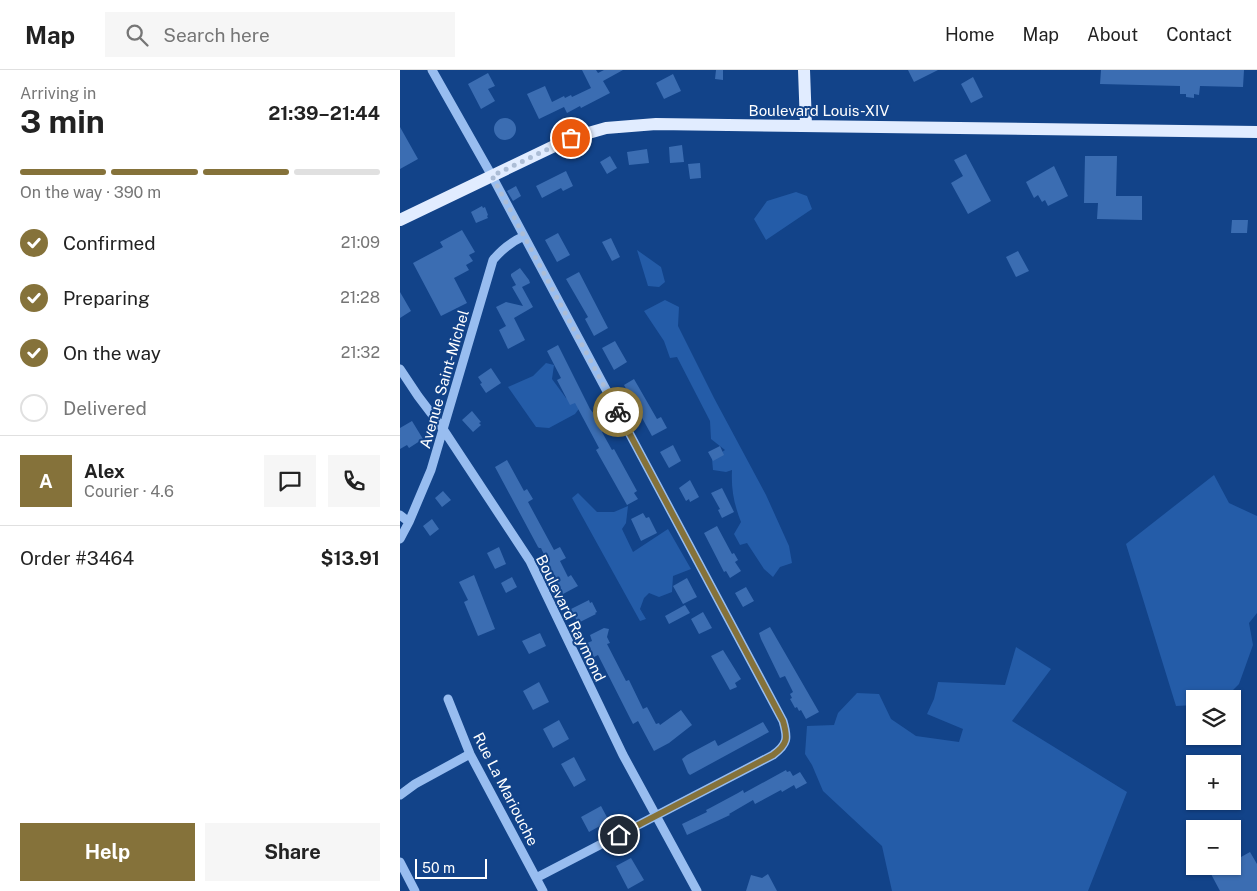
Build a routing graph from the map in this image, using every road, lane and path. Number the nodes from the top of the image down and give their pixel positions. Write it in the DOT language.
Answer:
graph roads {
  1 [pos="432,70"];
  2 [pos="804,70"];
  3 [pos="806,125"];
  4 [pos="1257,132"];
  5 [pos="492,176"];
  6 [pos="400,220"];
  7 [pos="524,236"];
  8 [pos="400,369"];
  9 [pos="443,429"];
  10 [pos="400,516"];
  11 [pos="409,522"];
  12 [pos="400,539"];
  13 [pos="448,699"];
  14 [pos="470,754"];
  15 [pos="400,795"];
  16 [pos="656,816"];
  17 [pos="400,862"];
  18 [pos="536,878"];
  19 [pos="415,891"];
  20 [pos="543,891"];
  21 [pos="697,891"];
  1 -- 5 [label="street"];
  2 -- 3 [label="main road"];
  3 -- 4 [label="main road, Boulevard Louis-XIV"];
  3 -- 5 [label="main road, Boulevard Louis-XIV"];
  5 -- 6 [label="main road, Boulevard Louis-XIV"];
  5 -- 7 [label="street"];
  7 -- 9 [label="street, Avenue Saint-Michel"];
  7 -- 16 [label="street"];
  8 -- 9 [label="street, Boulevard Raymond"];
  9 -- 11 [label="street, Avenue Saint-Michel"];
  9 -- 16 [label="street, Boulevard Raymond"];
  10 -- 11 [label="street"];
  11 -- 12 [label="street, Avenue Saint-Michel"];
  13 -- 14 [label="street, Rue La Mariouche"];
  14 -- 15 [label="street"];
  14 -- 18 [label="street, Rue La Mariouche"];
  16 -- 18 [label="street"];
  16 -- 21 [label="street, Boulevard Raymond"];
  17 -- 19 [label="street"];
  18 -- 20 [label="street, Rue La Mariouche"];
}
